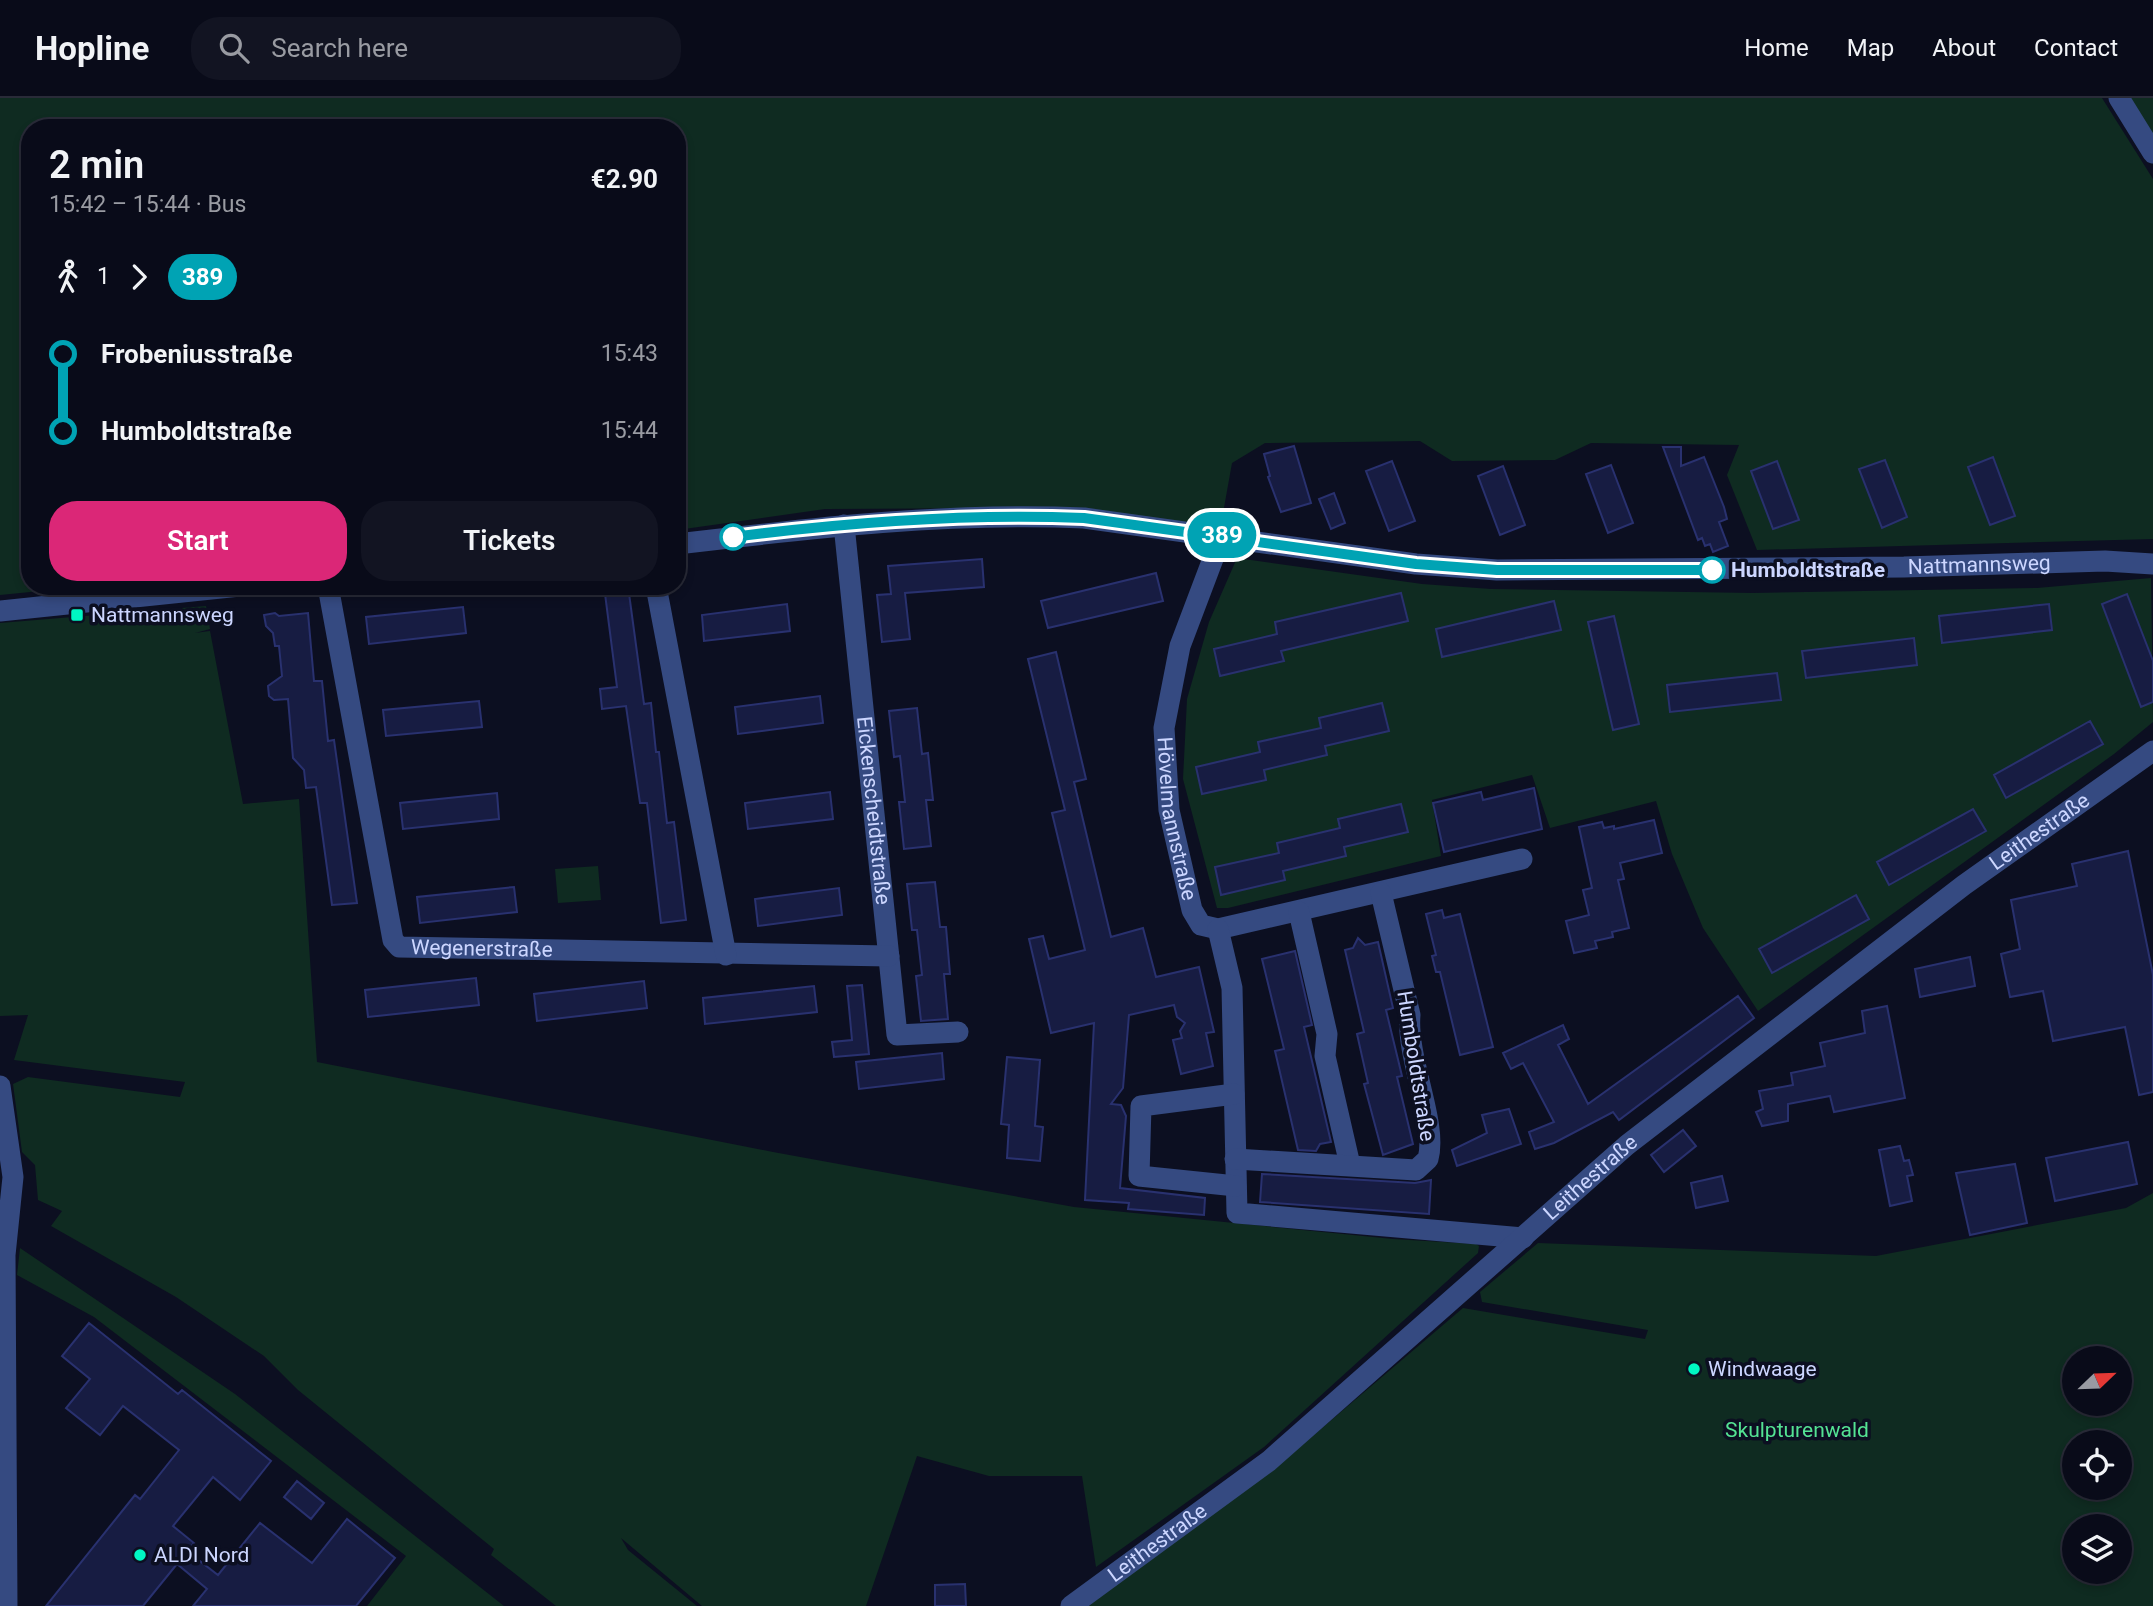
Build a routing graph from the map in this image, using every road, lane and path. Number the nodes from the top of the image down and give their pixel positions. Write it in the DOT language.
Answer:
graph roads {
  1 [pos="2119,98"];
  2 [pos="2153,153"];
  3 [pos="844,525"];
  4 [pos="1222,535"];
  5 [pos="686,543"];
  6 [pos="2153,565"];
  7 [pos="154,595"];
  8 [pos="330,595"];
  9 [pos="658,595"];
  10 [pos="0,611"];
  11 [pos="2153,741"];
  12 [pos="2153,751"];
  13 [pos="2126,768"];
  14 [pos="1522,859"];
  15 [pos="1381,893"];
  16 [pos="1298,912"];
  17 [pos="1218,929"];
  18 [pos="726,955"];
  19 [pos="889,956"];
  20 [pos="958,1032"];
  21 [pos="0,1086"];
  22 [pos="1234,1094"];
  23 [pos="1236,1159"];
  24 [pos="1350,1165"];
  25 [pos="1236,1186"];
  26 [pos="1523,1238"];
  27 [pos="7,1606"];
  28 [pos="1071,1606"];
  1 -- 2 [label="street"];
  3 -- 4 [label="street, Nattmannsweg"];
  3 -- 5 [label="street, Nattmannsweg"];
  3 -- 19 [label="street, Eickenscheidtstraße"];
  4 -- 6 [label="street, Nattmannsweg"];
  4 -- 17 [label="street, Hövelmannstraße"];
  7 -- 10 [label="street"];
  8 -- 18 [label="street, Wegenerstraße"];
  9 -- 18 [label="street"];
  11 -- 13 [label="street, Leithestraße"];
  12 -- 13 [label="street, Leithestraße"];
  13 -- 26 [label="street, Leithestraße"];
  14 -- 15 [label="street"];
  15 -- 16 [label="street"];
  15 -- 24 [label="street, Humboldtstraße"];
  16 -- 17 [label="street"];
  16 -- 24 [label="street"];
  17 -- 22 [label="street"];
  18 -- 19 [label="street, Wegenerstraße"];
  19 -- 20 [label="street, Eickenscheidtstraße"];
  21 -- 27 [label="street"];
  22 -- 23 [label="street"];
  22 -- 25 [label="street"];
  23 -- 24 [label="street, Humboldtstraße"];
  23 -- 25 [label="street"];
  25 -- 26 [label="street"];
  26 -- 28 [label="street, Leithestraße"];
}
